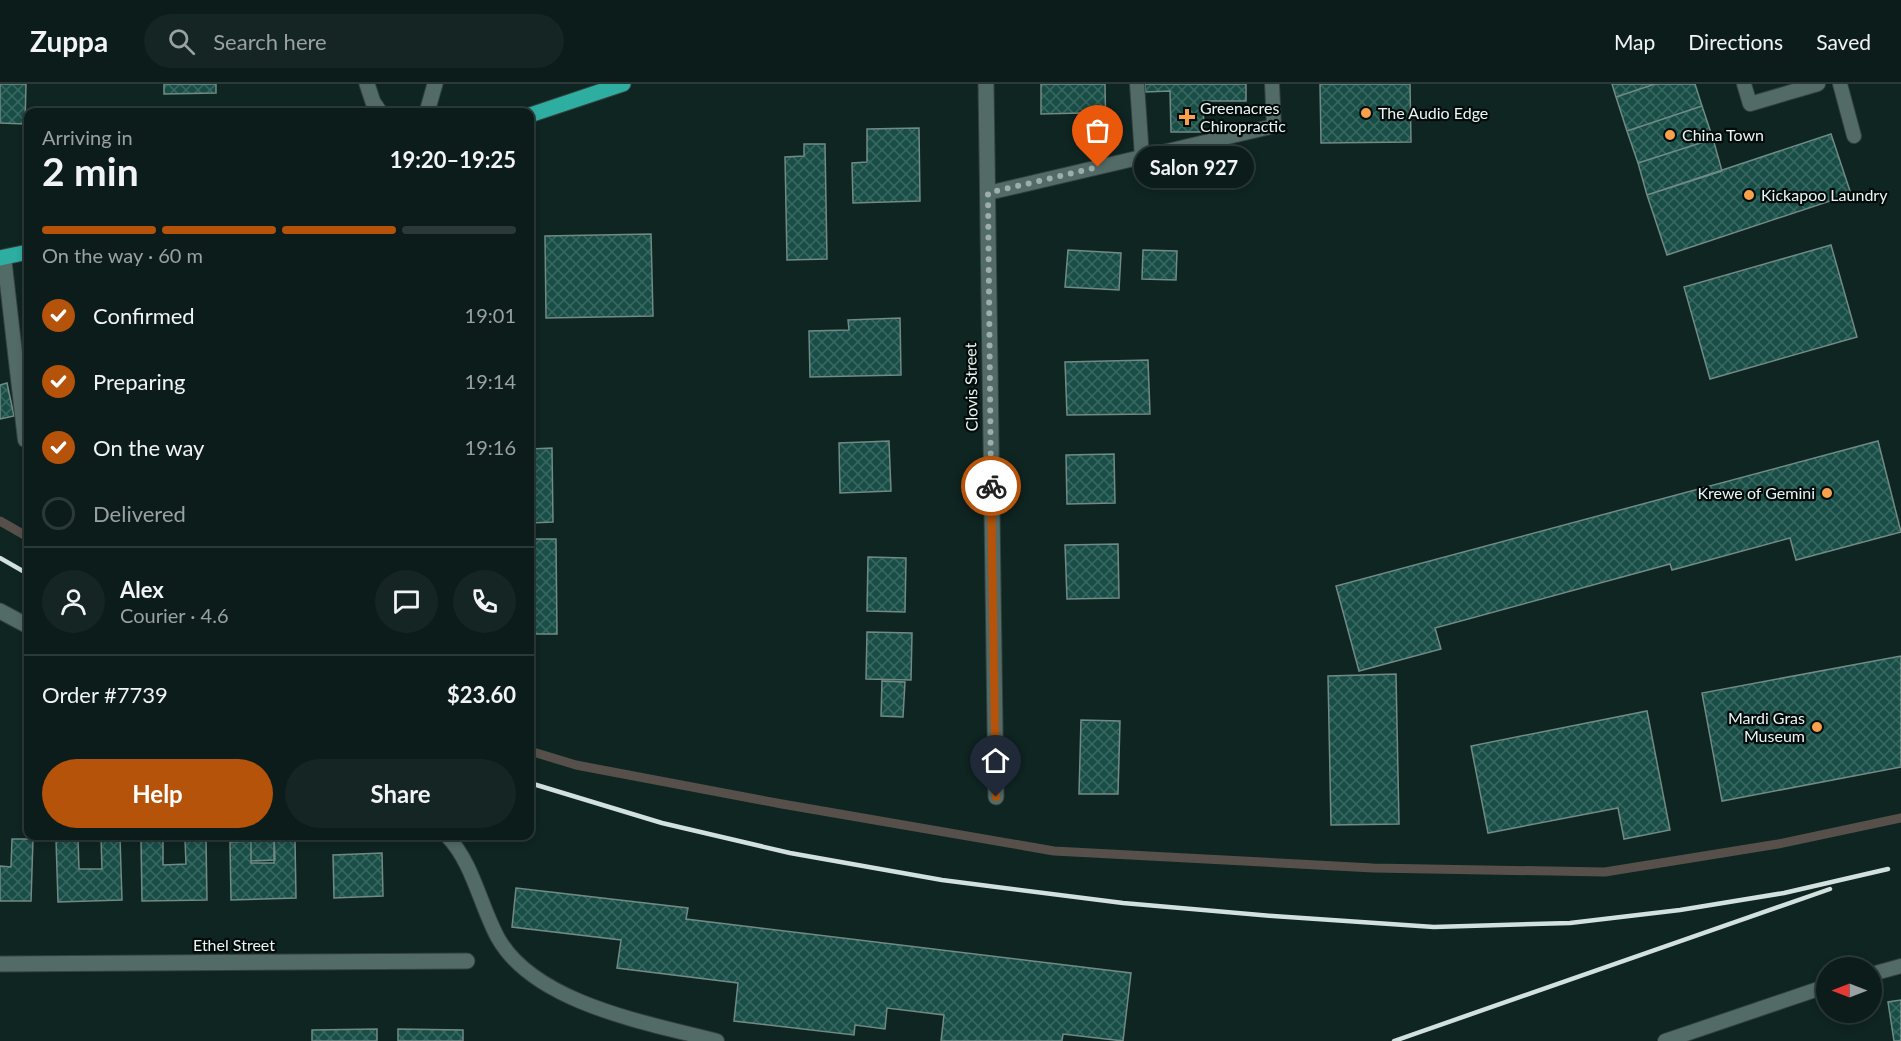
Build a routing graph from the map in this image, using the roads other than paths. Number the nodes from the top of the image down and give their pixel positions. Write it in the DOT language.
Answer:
graph roads {
  1 [pos="366,84"];
  2 [pos="435,84"];
  3 [pos="624,84"];
  4 [pos="986,84"];
  5 [pos="1137,84"];
  6 [pos="1272,84"];
  7 [pos="1744,84"];
  8 [pos="1818,84"];
  9 [pos="1840,84"];
  10 [pos="377,108"];
  11 [pos="428,108"];
  12 [pos="534,114"];
  13 [pos="1854,136"];
  14 [pos="1142,157"];
  15 [pos="988,193"];
  16 [pos="24,253"];
  17 [pos="2,257"];
  18 [pos="24,432"];
  19 [pos="0,611"];
  20 [pos="24,624"];
  21 [pos="996,797"];
  22 [pos="451,840"];
  23 [pos="467,961"];
  24 [pos="0,964"];
  25 [pos="1901,966"];
  26 [pos="1882,971"];
  27 [pos="1816,991"];
  28 [pos="717,1041"];
  29 [pos="1665,1041"];
  1 -- 10 [label="street"];
  2 -- 11 [label="street"];
  3 -- 12 [label="main road"];
  4 -- 15 [label="street, Clovis Street"];
  5 -- 14 [label="lane"];
  6 -- 14 [label="lane"];
  7 -- 8 [label="lane"];
  9 -- 13 [label="lane"];
  14 -- 15 [label="lane"];
  15 -- 21 [label="street, Clovis Street"];
  16 -- 17 [label="main road"];
  17 -- 18 [label="lane"];
  19 -- 20 [label="street"];
  22 -- 28 [label="lane"];
  23 -- 24 [label="street, Ethel Street"];
  25 -- 26 [label="lane"];
  27 -- 29 [label="lane"];
}
